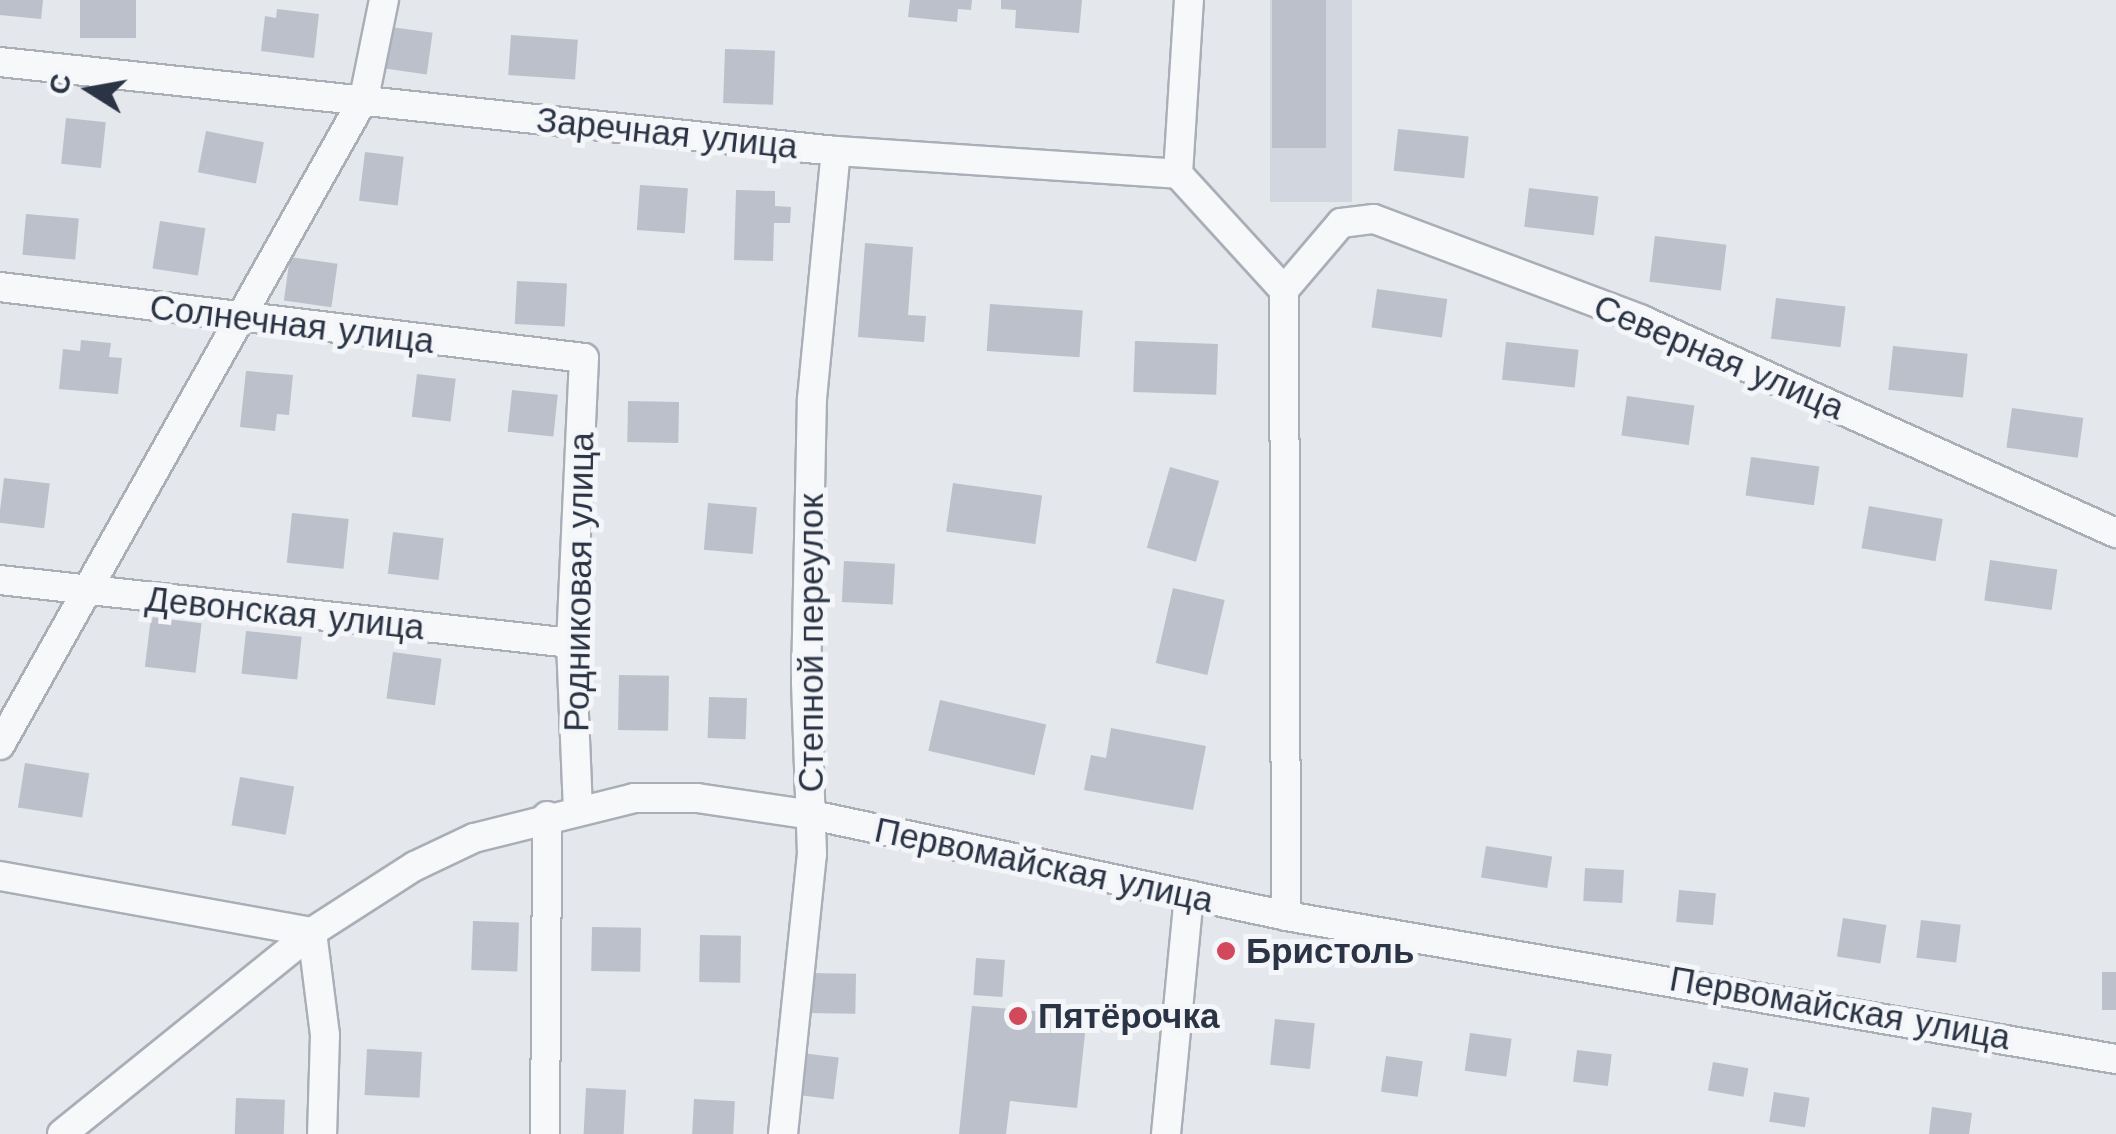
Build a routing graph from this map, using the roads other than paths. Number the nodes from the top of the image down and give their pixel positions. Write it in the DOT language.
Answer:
graph roads {
  1 [pos="384,0"];
  2 [pos="1189,0"];
  3 [pos="0,62"];
  4 [pos="364,98"];
  5 [pos="836,151"];
  6 [pos="1178,174"];
  7 [pos="0,286"];
  8 [pos="1284,290"];
  9 [pos="234,318"];
  10 [pos="584,358"];
  11 [pos="2116,533"];
  12 [pos="0,580"];
  13 [pos="84,592"];
  14 [pos="571,643"];
  15 [pos="0,745"];
  16 [pos="578,806"];
  17 [pos="547,816"];
  18 [pos="812,816"];
  19 [pos="0,876"];
  20 [pos="1189,895"];
  21 [pos="1286,916"];
  22 [pos="312,932"];
  23 [pos="2116,1060"];
  24 [pos="62,1134"];
  25 [pos="322,1134"];
  26 [pos="545,1134"];
  27 [pos="783,1134"];
  28 [pos="1166,1134"];
  1 -- 4 [label="street"];
  2 -- 6 [label="street"];
  3 -- 4 [label="street, Заречная улица"];
  4 -- 5 [label="street, Заречная улица"];
  4 -- 9 [label="street"];
  5 -- 6 [label="street, Заречная улица"];
  5 -- 18 [label="street, Степной переулок"];
  6 -- 8 [label="street"];
  7 -- 9 [label="street, Солнечная улица"];
  8 -- 11 [label="street, Северная улица"];
  8 -- 21 [label="street"];
  9 -- 10 [label="street, Солнечная улица"];
  9 -- 13 [label="street"];
  10 -- 14 [label="street, Родниковая улица"];
  12 -- 13 [label="street, Девонская улица"];
  13 -- 14 [label="street, Девонская улица"];
  13 -- 15 [label="street"];
  14 -- 16 [label="street, Родниковая улица"];
  16 -- 17 [label="street, Первомайская улица"];
  16 -- 18 [label="street, Первомайская улица"];
  17 -- 22 [label="street, Первомайская улица"];
  17 -- 26 [label="street"];
  18 -- 20 [label="street, Первомайская улица"];
  18 -- 27 [label="street, Степной переулок"];
  19 -- 22 [label="street"];
  20 -- 21 [label="street, Первомайская улица"];
  20 -- 28 [label="street"];
  21 -- 23 [label="street, Первомайская улица"];
  22 -- 24 [label="street, Первомайская улица"];
  22 -- 25 [label="street"];
}
